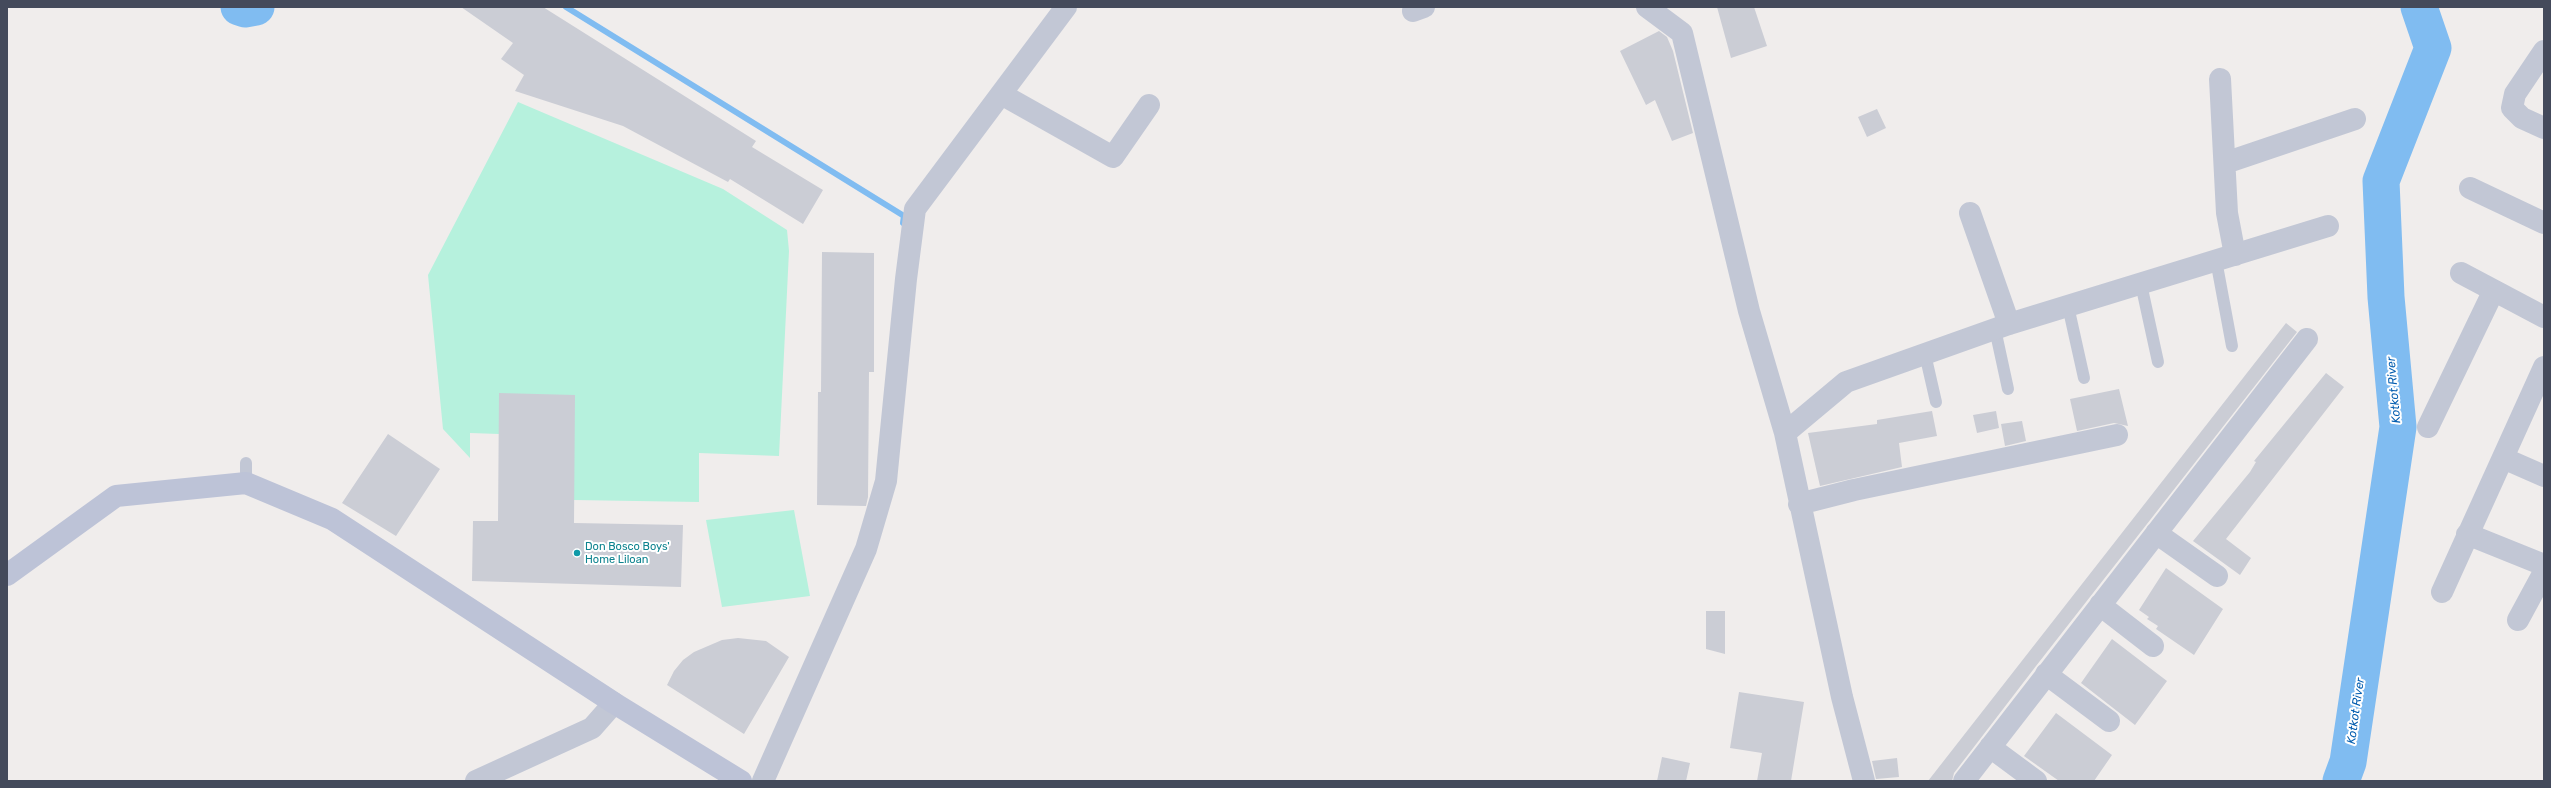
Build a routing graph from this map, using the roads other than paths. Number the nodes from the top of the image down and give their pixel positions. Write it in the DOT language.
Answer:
graph roads {
  1 [pos="1066,7"];
  2 [pos="1647,7"];
  3 [pos="2544,51"];
  4 [pos="2220,79"];
  5 [pos="1001,94"];
  6 [pos="1149,105"];
  7 [pos="2355,119"];
  8 [pos="2544,128"];
  9 [pos="2225,163"];
  10 [pos="2470,188"];
  11 [pos="1970,213"];
  12 [pos="2544,223"];
  13 [pos="2328,226"];
  14 [pos="2225,257"];
  15 [pos="2461,273"];
  16 [pos="2141,284"];
  17 [pos="2493,292"];
  18 [pos="2068,306"];
  19 [pos="2544,317"];
  20 [pos="2002,327"];
  21 [pos="2308,339"];
  22 [pos="2232,346"];
  23 [pos="1925,354"];
  24 [pos="2158,362"];
  25 [pos="2544,367"];
  26 [pos="2084,378"];
  27 [pos="2008,390"];
  28 [pos="1936,402"];
  29 [pos="2428,427"];
  30 [pos="1785,432"];
  31 [pos="2117,435"];
  32 [pos="2503,458"];
  33 [pos="2544,476"];
  34 [pos="1799,504"];
  35 [pos="2156,533"];
  36 [pos="2467,534"];
  37 [pos="2544,566"];
  38 [pos="2544,572"];
  39 [pos="7,575"];
  40 [pos="2217,576"];
  41 [pos="2442,592"];
  42 [pos="2100,605"];
  43 [pos="2518,620"];
  44 [pos="2153,646"];
  45 [pos="2046,674"];
  46 [pos="614,703"];
  47 [pos="2109,721"];
  48 [pos="1990,747"];
  49 [pos="1856,777"];
  50 [pos="476,781"];
  51 [pos="741,781"];
  52 [pos="763,781"];
  53 [pos="1964,781"];
  54 [pos="2036,781"];
  1 -- 5 [label="street"];
  2 -- 30 [label="street"];
  3 -- 8 [label="street"];
  4 -- 9 [label="street"];
  5 -- 6 [label="street"];
  5 -- 52 [label="street"];
  7 -- 9 [label="street"];
  9 -- 14 [label="street"];
  10 -- 12 [label="street"];
  11 -- 20 [label="street"];
  13 -- 14 [label="street"];
  14 -- 16 [label="street"];
  14 -- 22 [label="lane"];
  15 -- 17 [label="street"];
  16 -- 18 [label="street"];
  16 -- 24 [label="lane"];
  17 -- 19 [label="street"];
  17 -- 29 [label="street"];
  18 -- 20 [label="street"];
  18 -- 26 [label="lane"];
  20 -- 23 [label="street"];
  20 -- 27 [label="lane"];
  21 -- 35 [label="street"];
  23 -- 28 [label="lane"];
  23 -- 30 [label="street"];
  25 -- 32 [label="street"];
  30 -- 34 [label="street"];
  31 -- 34 [label="street"];
  32 -- 33 [label="street"];
  32 -- 36 [label="street"];
  34 -- 49 [label="street"];
  35 -- 40 [label="street"];
  35 -- 42 [label="street"];
  36 -- 37 [label="street"];
  36 -- 41 [label="street"];
  38 -- 43 [label="street"];
  39 -- 46 [label="street"];
  42 -- 44 [label="street"];
  42 -- 45 [label="street"];
  45 -- 47 [label="street"];
  45 -- 48 [label="street"];
  46 -- 50 [label="street"];
  46 -- 51 [label="street"];
  48 -- 53 [label="street"];
  48 -- 54 [label="street"];
}
